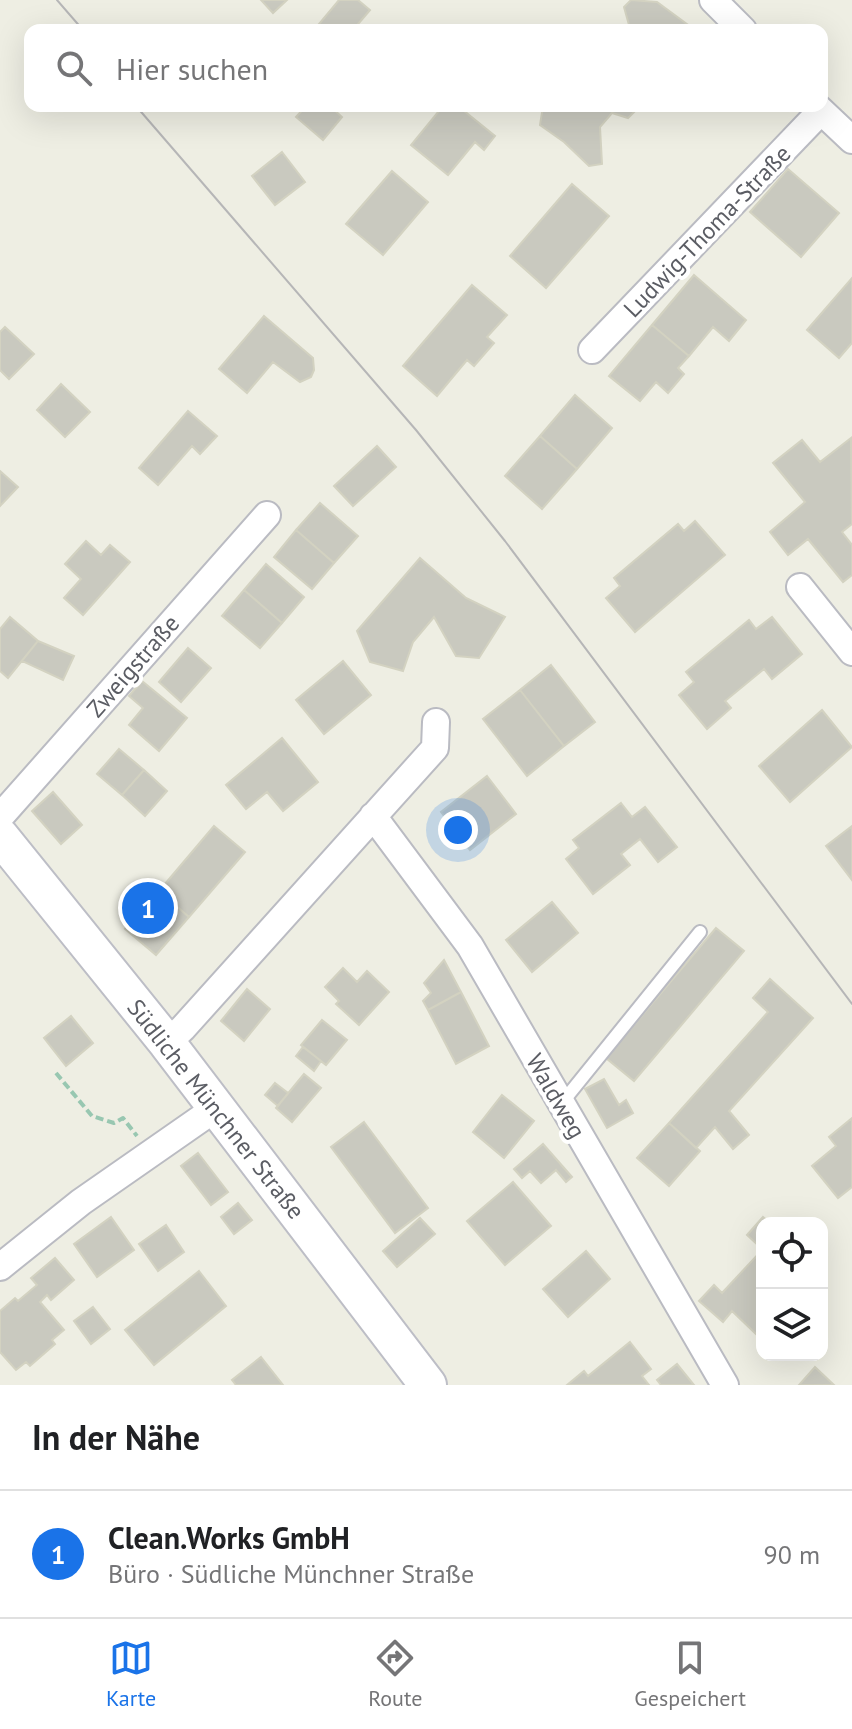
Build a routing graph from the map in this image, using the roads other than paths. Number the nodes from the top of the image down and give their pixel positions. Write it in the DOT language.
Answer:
graph roads {
  1 [pos="713,0"];
  2 [pos="737,24"];
  3 [pos="816,112"];
  4 [pos="822,112"];
  5 [pos="852,140"];
  6 [pos="592,350"];
  7 [pos="267,515"];
  8 [pos="800,587"];
  9 [pos="852,652"];
  10 [pos="436,722"];
  11 [pos="373,816"];
  12 [pos="0,817"];
  13 [pos="0,836"];
  14 [pos="700,932"];
  15 [pos="167,1043"];
  16 [pos="561,1104"];
  17 [pos="216,1108"];
  18 [pos="0,1267"];
  19 [pos="428,1385"];
  20 [pos="725,1385"];
  1 -- 2 [label="street"];
  3 -- 6 [label="street, Ludwig-Thoma-Straße"];
  4 -- 5 [label="street, Ludwig-Thoma-Straße"];
  7 -- 12 [label="street, Zweigstraße"];
  8 -- 9 [label="street"];
  10 -- 11 [label="street"];
  11 -- 15 [label="street"];
  11 -- 16 [label="street, Waldweg"];
  13 -- 15 [label="main road, Südliche Münchner Straße"];
  14 -- 16 [label="lane"];
  15 -- 17 [label="main road, Südliche Münchner Straße"];
  16 -- 20 [label="street, Waldweg"];
  17 -- 18 [label="street"];
  17 -- 19 [label="main road, Südliche Münchner Straße"];
}
